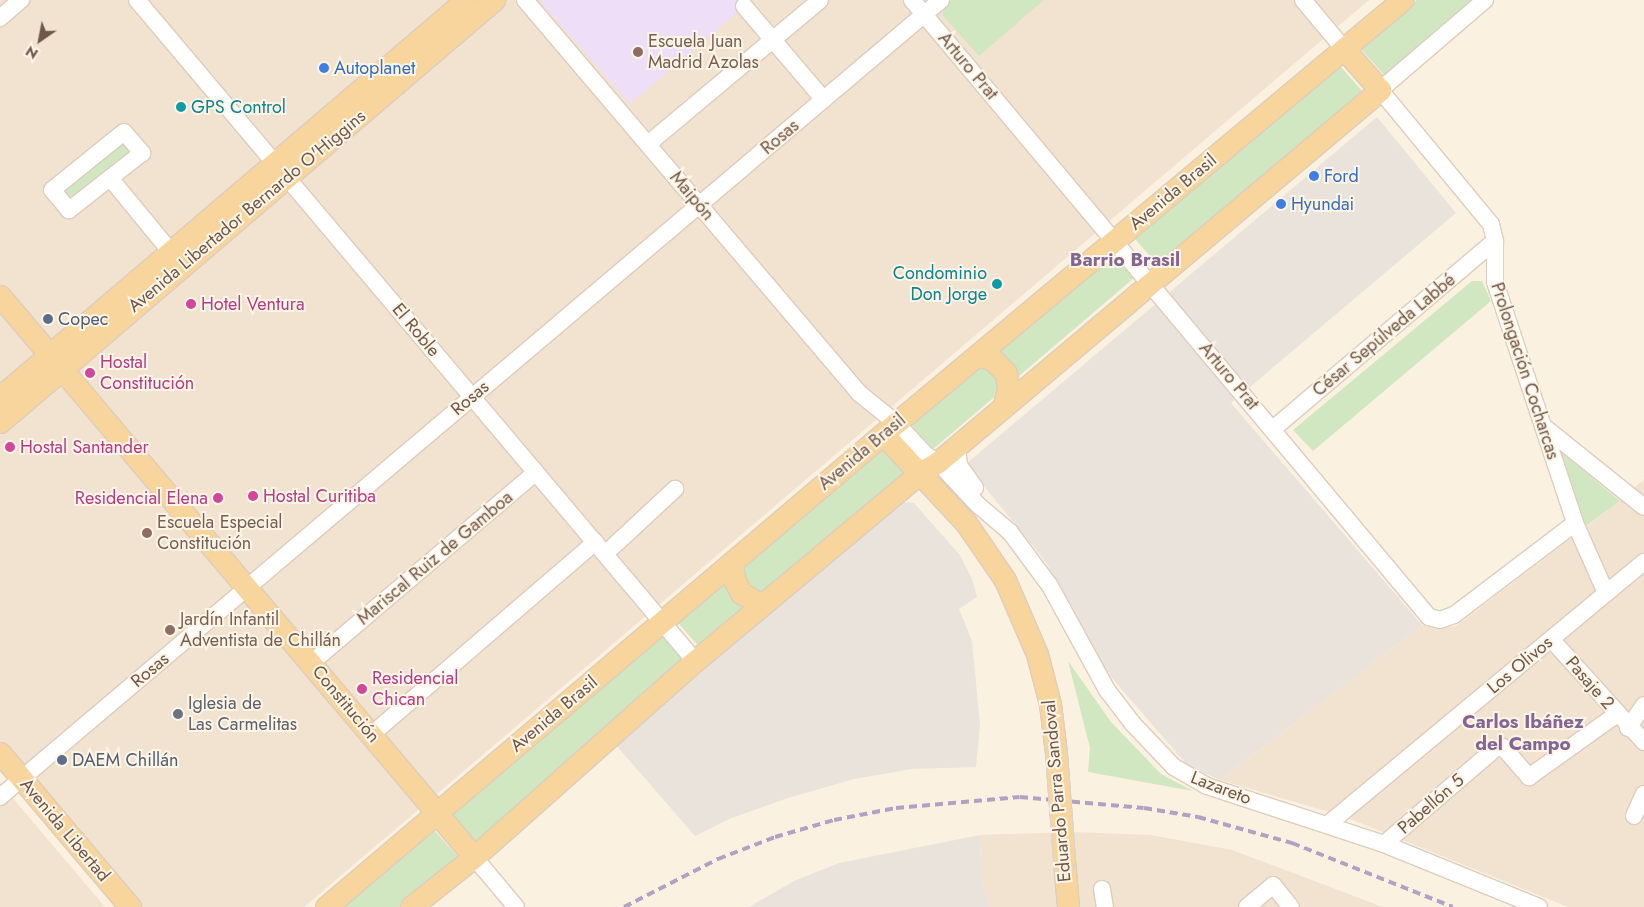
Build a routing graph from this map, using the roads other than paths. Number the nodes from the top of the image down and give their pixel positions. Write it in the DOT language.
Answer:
graph roads {
  1 [pos="21,0"];
  2 [pos="137,0"];
  3 [pos="466,0"];
  4 [pos="494,0"];
  5 [pos="525,0"];
  6 [pos="820,0"];
  7 [pos="912,0"];
  8 [pos="941,0"];
  9 [pos="1303,0"];
  10 [pos="1402,0"];
  11 [pos="1485,0"];
  12 [pos="744,6"];
  13 [pos="924,14"];
  14 [pos="0,18"];
  15 [pos="772,40"];
  16 [pos="1344,49"];
  17 [pos="1380,90"];
  18 [pos="824,100"];
  19 [pos="648,144"];
  20 [pos="280,171"];
  21 [pos="110,178"];
  22 [pos="700,205"];
  23 [pos="1115,241"];
  24 [pos="1495,241"];
  25 [pos="171,252"];
  26 [pos="1151,283"];
  27 [pos="0,296"];
  28 [pos="978,355"];
  29 [pos="56,362"];
  30 [pos="0,396"];
  31 [pos="472,397"];
  32 [pos="1003,407"];
  33 [pos="0,422"];
  34 [pos="1543,426"];
  35 [pos="889,428"];
  36 [pos="1273,429"];
  37 [pos="957,446"];
  38 [pos="930,467"];
  39 [pos="536,472"];
  40 [pos="675,489"];
  41 [pos="1644,506"];
  42 [pos="1575,523"];
  43 [pos="1010,532"];
  44 [pos="600,548"];
  45 [pos="1644,562"];
  46 [pos="732,563"];
  47 [pos="247,587"];
  48 [pos="1606,594"];
  49 [pos="762,605"];
  50 [pos="662,622"];
  51 [pos="1551,639"];
  52 [pos="695,661"];
  53 [pos="311,663"];
  54 [pos="1644,705"];
  55 [pos="1617,714"];
  56 [pos="1628,728"];
  57 [pos="371,735"];
  58 [pos="1644,742"];
  59 [pos="0,753"];
  60 [pos="22,779"];
  61 [pos="1644,794"];
  62 [pos="0,797"];
  63 [pos="437,813"];
  64 [pos="1634,816"];
  65 [pos="1327,825"];
  66 [pos="1384,844"];
  67 [pos="474,857"];
  68 [pos="1102,889"];
  69 [pos="130,907"];
  70 [pos="326,907"];
  71 [pos="411,907"];
  72 [pos="516,907"];
  73 [pos="1068,907"];
  74 [pos="1105,907"];
  75 [pos="1247,907"];
  76 [pos="1291,907"];
  77 [pos="1539,907"];
  1 -- 14 [label="street"];
  2 -- 20 [label="street, El Roble"];
  3 -- 20 [label="main road, Avenida Libertador Bernardo O'Higgins"];
  4 -- 20 [label="main road, Avenida Libertador Bernardo O'Higgins"];
  5 -- 19 [label="street, Maipón"];
  6 -- 15 [label="street"];
  7 -- 13 [label="street, Arturo Prat"];
  8 -- 13 [label="street, Rosas"];
  9 -- 16 [label="street"];
  10 -- 16 [label="main road, Avenida Brasil"];
  11 -- 17 [label="street"];
  12 -- 15 [label="street"];
  13 -- 18 [label="street, Rosas"];
  13 -- 23 [label="street, Arturo Prat"];
  15 -- 18 [label="street"];
  15 -- 19 [label="street"];
  16 -- 17 [label="main road"];
  16 -- 23 [label="main road, Avenida Brasil"];
  17 -- 24 [label="street, Prolongación Cocharcas"];
  17 -- 26 [label="main road"];
  18 -- 22 [label="street, Rosas"];
  19 -- 22 [label="street, Maipón"];
  20 -- 25 [label="main road, Avenida Libertador Bernardo O'Higgins"];
  20 -- 29 [label="main road, Avenida Libertador Bernardo O'Higgins"];
  20 -- 31 [label="street, El Roble"];
  21 -- 21 [label="street"];
  21 -- 25 [label="street"];
  22 -- 31 [label="street, Rosas"];
  22 -- 35 [label="street, Maipón"];
  23 -- 26 [label="street, Arturo Prat"];
  23 -- 28 [label="main road, Avenida Brasil"];
  24 -- 34 [label="street, Prolongación Cocharcas"];
  24 -- 36 [label="street, César Sepúlveda Labbé"];
  25 -- 29 [label="main road, Avenida Libertador Bernardo O'Higgins"];
  26 -- 32 [label="main road"];
  26 -- 36 [label="street, Arturo Prat"];
  27 -- 29 [label="main road, Constitución"];
  28 -- 32 [label="main road"];
  28 -- 35 [label="main road, Avenida Brasil"];
  29 -- 30 [label="main road, Avenida Libertador Bernardo O'Higgins"];
  29 -- 33 [label="main road, Avenida Libertador Bernardo O'Higgins"];
  29 -- 47 [label="main road, Constitución"];
  31 -- 39 [label="street, El Roble"];
  31 -- 47 [label="street, Rosas"];
  32 -- 37 [label="main road"];
  34 -- 41 [label="street"];
  34 -- 42 [label="street, Prolongación Cocharcas"];
  35 -- 38 [label="main road, Maipón"];
  35 -- 46 [label="main road, Avenida Brasil"];
  36 -- 42 [label="street, Arturo Prat"];
  37 -- 38 [label="main road"];
  37 -- 43 [label="street, Lazareto"];
  38 -- 43 [label="street, Lazareto"];
  38 -- 49 [label="main road"];
  38 -- 73 [label="main road, Eduardo Parra Sandoval, bridge"];
  39 -- 44 [label="street, El Roble"];
  39 -- 53 [label="street, Mariscal Ruiz de Gamboa"];
  40 -- 44 [label="street"];
  42 -- 48 [label="street, Prolongación Cocharcas"];
  43 -- 65 [label="street, Lazareto"];
  44 -- 50 [label="street, El Roble"];
  44 -- 57 [label="street"];
  45 -- 48 [label="street, Los Olivos"];
  46 -- 49 [label="main road"];
  46 -- 50 [label="main road, Avenida Brasil"];
  47 -- 53 [label="main road, Constitución"];
  47 -- 60 [label="street, Rosas"];
  48 -- 51 [label="street, Los Olivos"];
  49 -- 52 [label="main road"];
  50 -- 52 [label="street, El Roble"];
  50 -- 63 [label="main road, Avenida Brasil"];
  51 -- 55 [label="street, Pasaje 2"];
  51 -- 65 [label="street, Los Olivos"];
  52 -- 67 [label="main road"];
  53 -- 57 [label="main road, Constitución"];
  54 -- 56 [label="street, Pasaje 2"];
  55 -- 56 [label="street, Pasaje 2"];
  55 -- 66 [label="street, Pabellón 5"];
  56 -- 58 [label="street, Pasaje 2"];
  57 -- 63 [label="main road, Constitución"];
  59 -- 60 [label="main road, Avenida Libertad"];
  60 -- 62 [label="street, Rosas"];
  60 -- 69 [label="main road, Avenida Libertad"];
  61 -- 64 [label="street"];
  63 -- 67 [label="main road, Constitución"];
  63 -- 70 [label="main road, Avenida Brasil"];
  65 -- 66 [label="street, Lazareto"];
  66 -- 77 [label="street, Lazareto"];
  67 -- 71 [label="main road"];
  67 -- 72 [label="street, Constitución"];
  68 -- 74 [label="street"];
  75 -- 76 [label="street"];
}
